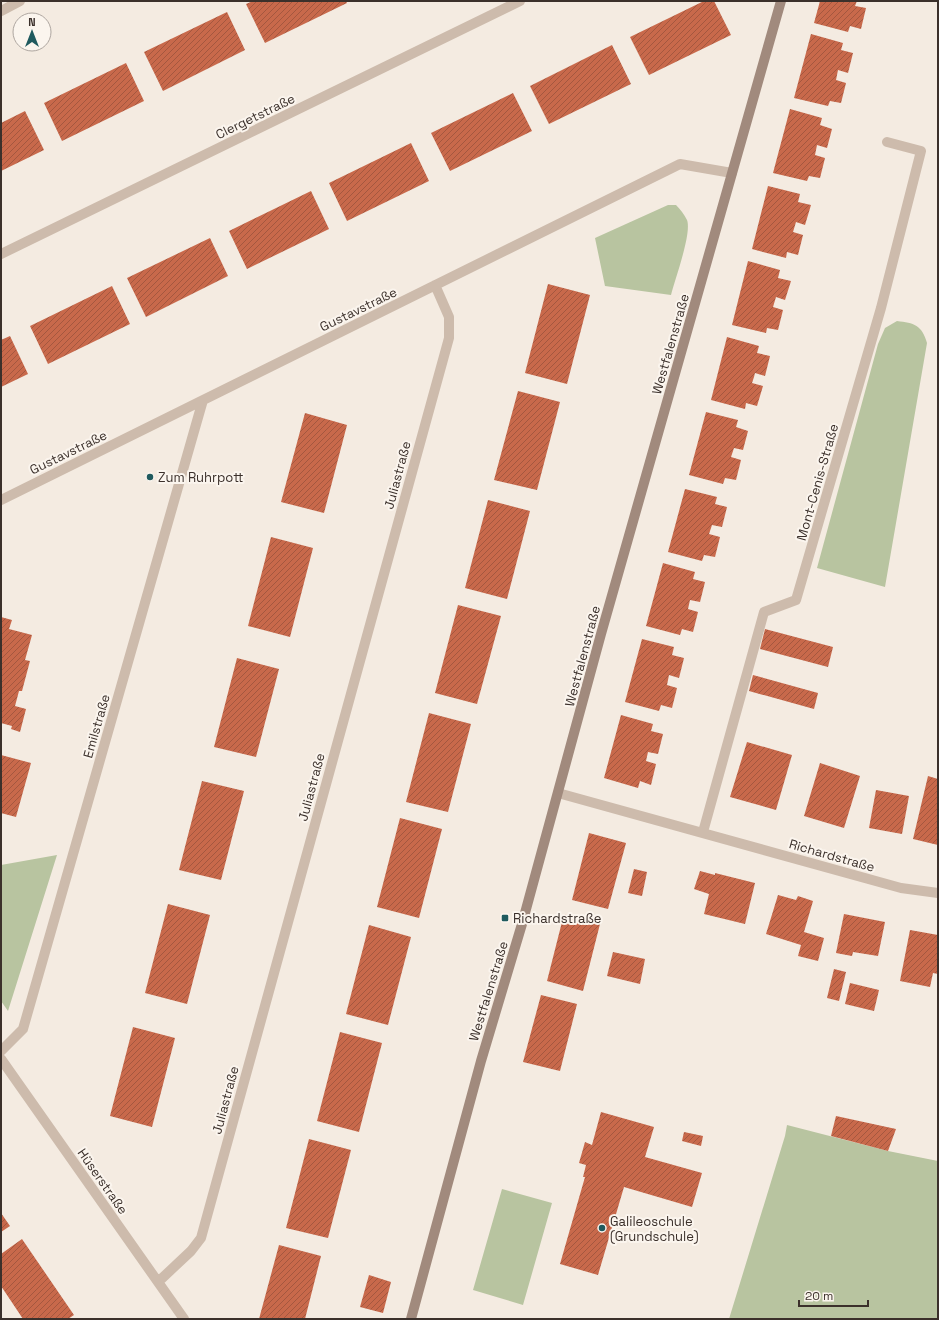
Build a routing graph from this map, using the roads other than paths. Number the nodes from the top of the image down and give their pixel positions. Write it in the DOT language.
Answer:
graph roads {
  1 [pos="20,1"];
  2 [pos="520,1"];
  3 [pos="781,1"];
  4 [pos="1,10"];
  5 [pos="888,142"];
  6 [pos="732,173"];
  7 [pos="1,254"];
  8 [pos="435,285"];
  9 [pos="203,400"];
  10 [pos="1,500"];
  11 [pos="558,793"];
  12 [pos="703,832"];
  13 [pos="938,893"];
  14 [pos="1,1051"];
  15 [pos="1,1059"];
  16 [pos="158,1282"];
  17 [pos="184,1319"];
  18 [pos="411,1319"];
  1 -- 4 [label="street"];
  2 -- 7 [label="street, Clergetstraße"];
  3 -- 6 [label="street, Westfalenstraße"];
  5 -- 12 [label="street, Mont-Cenis-Straße"];
  6 -- 8 [label="street, Gustavstraße"];
  6 -- 11 [label="street, Westfalenstraße"];
  8 -- 9 [label="street, Gustavstraße"];
  8 -- 16 [label="street, Juliastraße"];
  9 -- 10 [label="street, Gustavstraße"];
  9 -- 14 [label="street, Emilstraße"];
  11 -- 12 [label="street, Richardstraße"];
  11 -- 18 [label="street, Westfalenstraße"];
  12 -- 13 [label="street, Richardstraße"];
  15 -- 16 [label="street, Hüserstraße"];
  16 -- 17 [label="street, Hüserstraße"];
}
